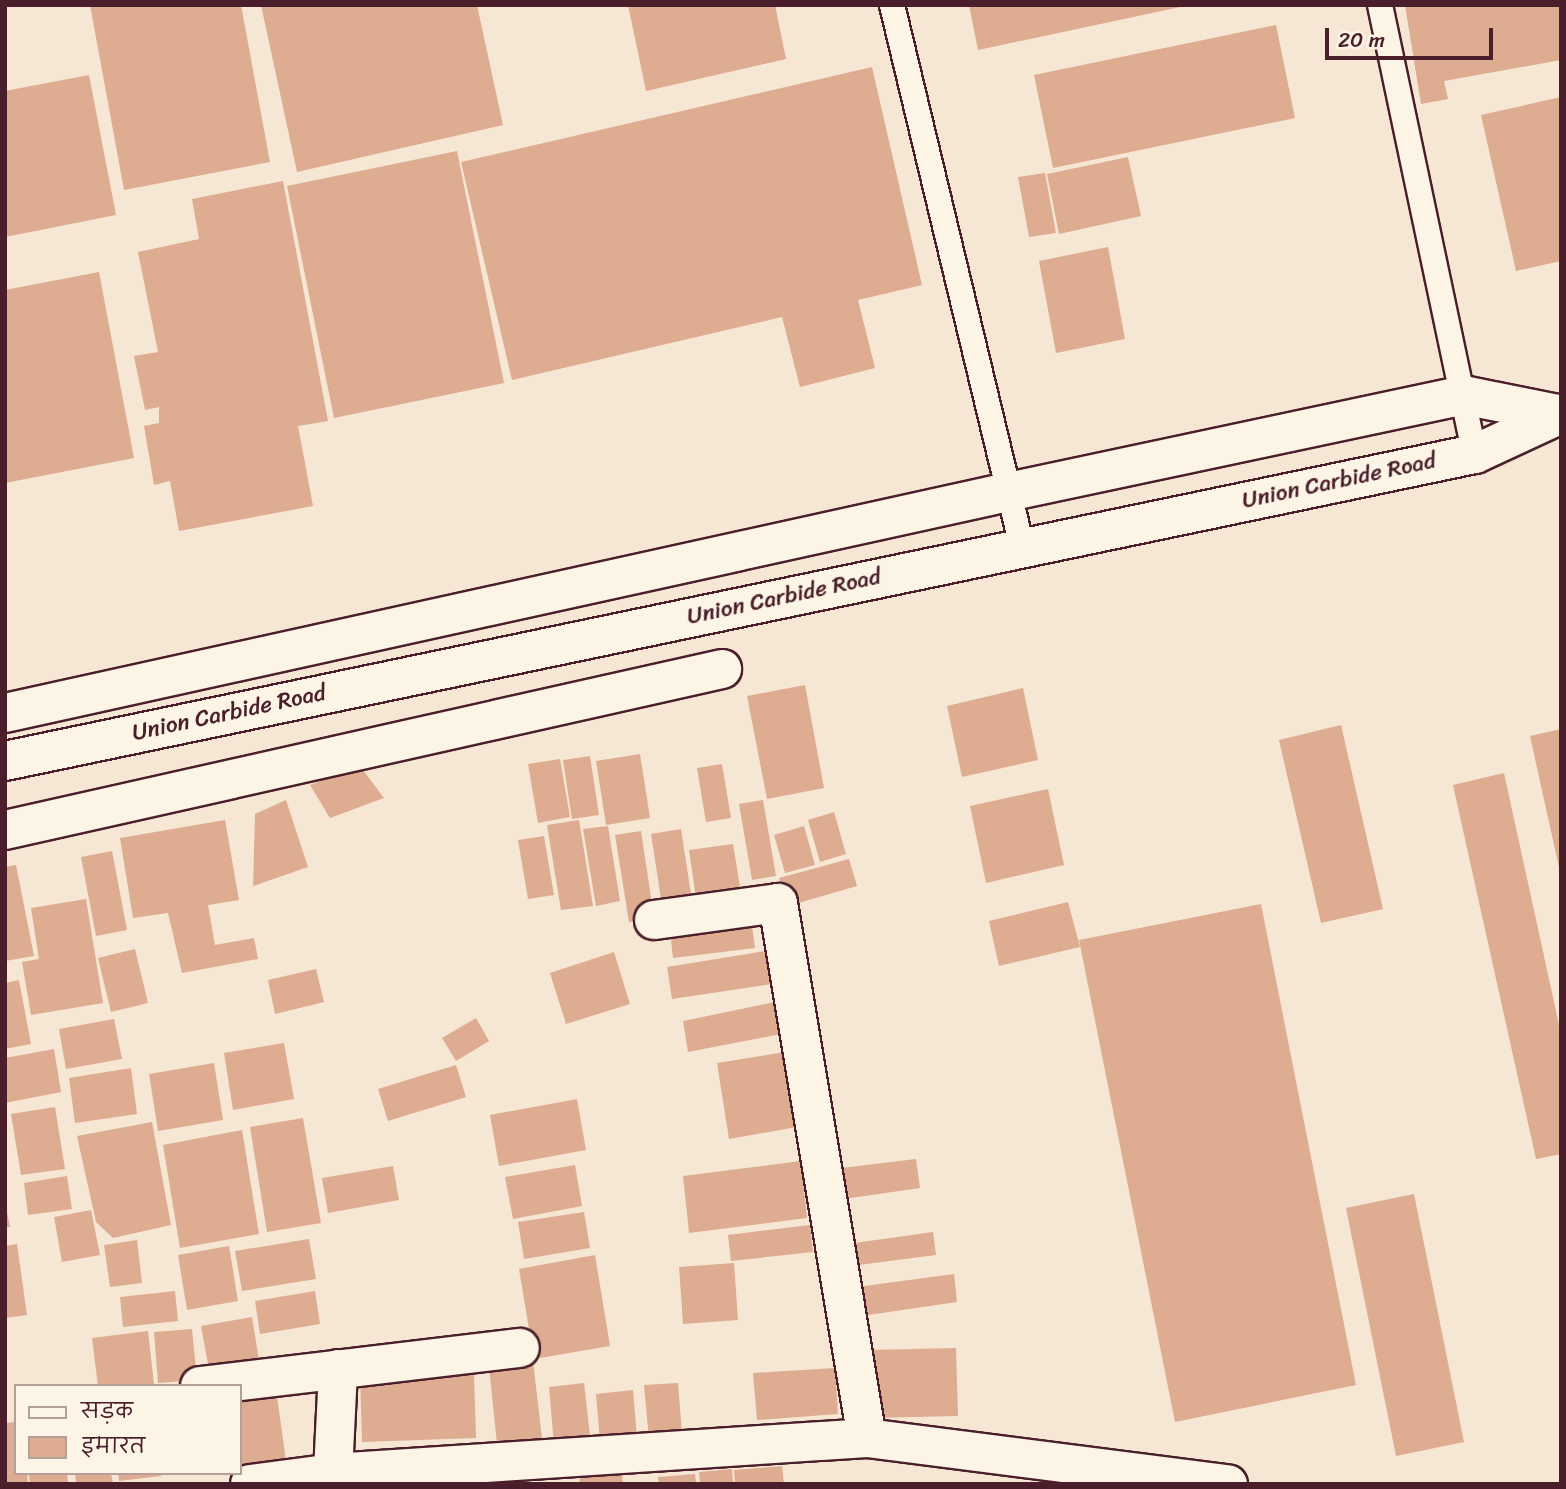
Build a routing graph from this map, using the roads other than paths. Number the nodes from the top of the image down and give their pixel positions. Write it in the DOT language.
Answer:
graph roads {
  1 [pos="892,5"];
  2 [pos="1380,5"];
  3 [pos="1463,395"];
  4 [pos="1559,414"];
  5 [pos="1475,454"];
  6 [pos="1008,492"];
  7 [pos="1022,547"];
  8 [pos="722,668"];
  9 [pos="5,713"];
  10 [pos="5,761"];
  11 [pos="5,830"];
  12 [pos="654,920"];
  13 [pos="520,1348"];
  14 [pos="338,1370"];
  15 [pos="217,1384"];
  16 [pos="867,1438"];
  17 [pos="333,1473"];
  18 [pos="250,1484"];
  19 [pos="1228,1484"];
  1 -- 6 [label="lane"];
  2 -- 3 [label="lane"];
  3 -- 4 [label="street, Union Carbide Road"];
  3 -- 5 [label="lane"];
  3 -- 6 [label="street, Union Carbide Road"];
  4 -- 5 [label="street, Union Carbide Road"];
  5 -- 7 [label="street, Union Carbide Road"];
  6 -- 7 [label="lane"];
  6 -- 9 [label="street, Union Carbide Road"];
  7 -- 10 [label="street, Union Carbide Road"];
  8 -- 11 [label="street"];
  12 -- 16 [label="street"];
  13 -- 14 [label="street"];
  14 -- 15 [label="street"];
  14 -- 17 [label="street"];
  16 -- 17 [label="street"];
  16 -- 19 [label="street"];
  17 -- 18 [label="street"];
}
